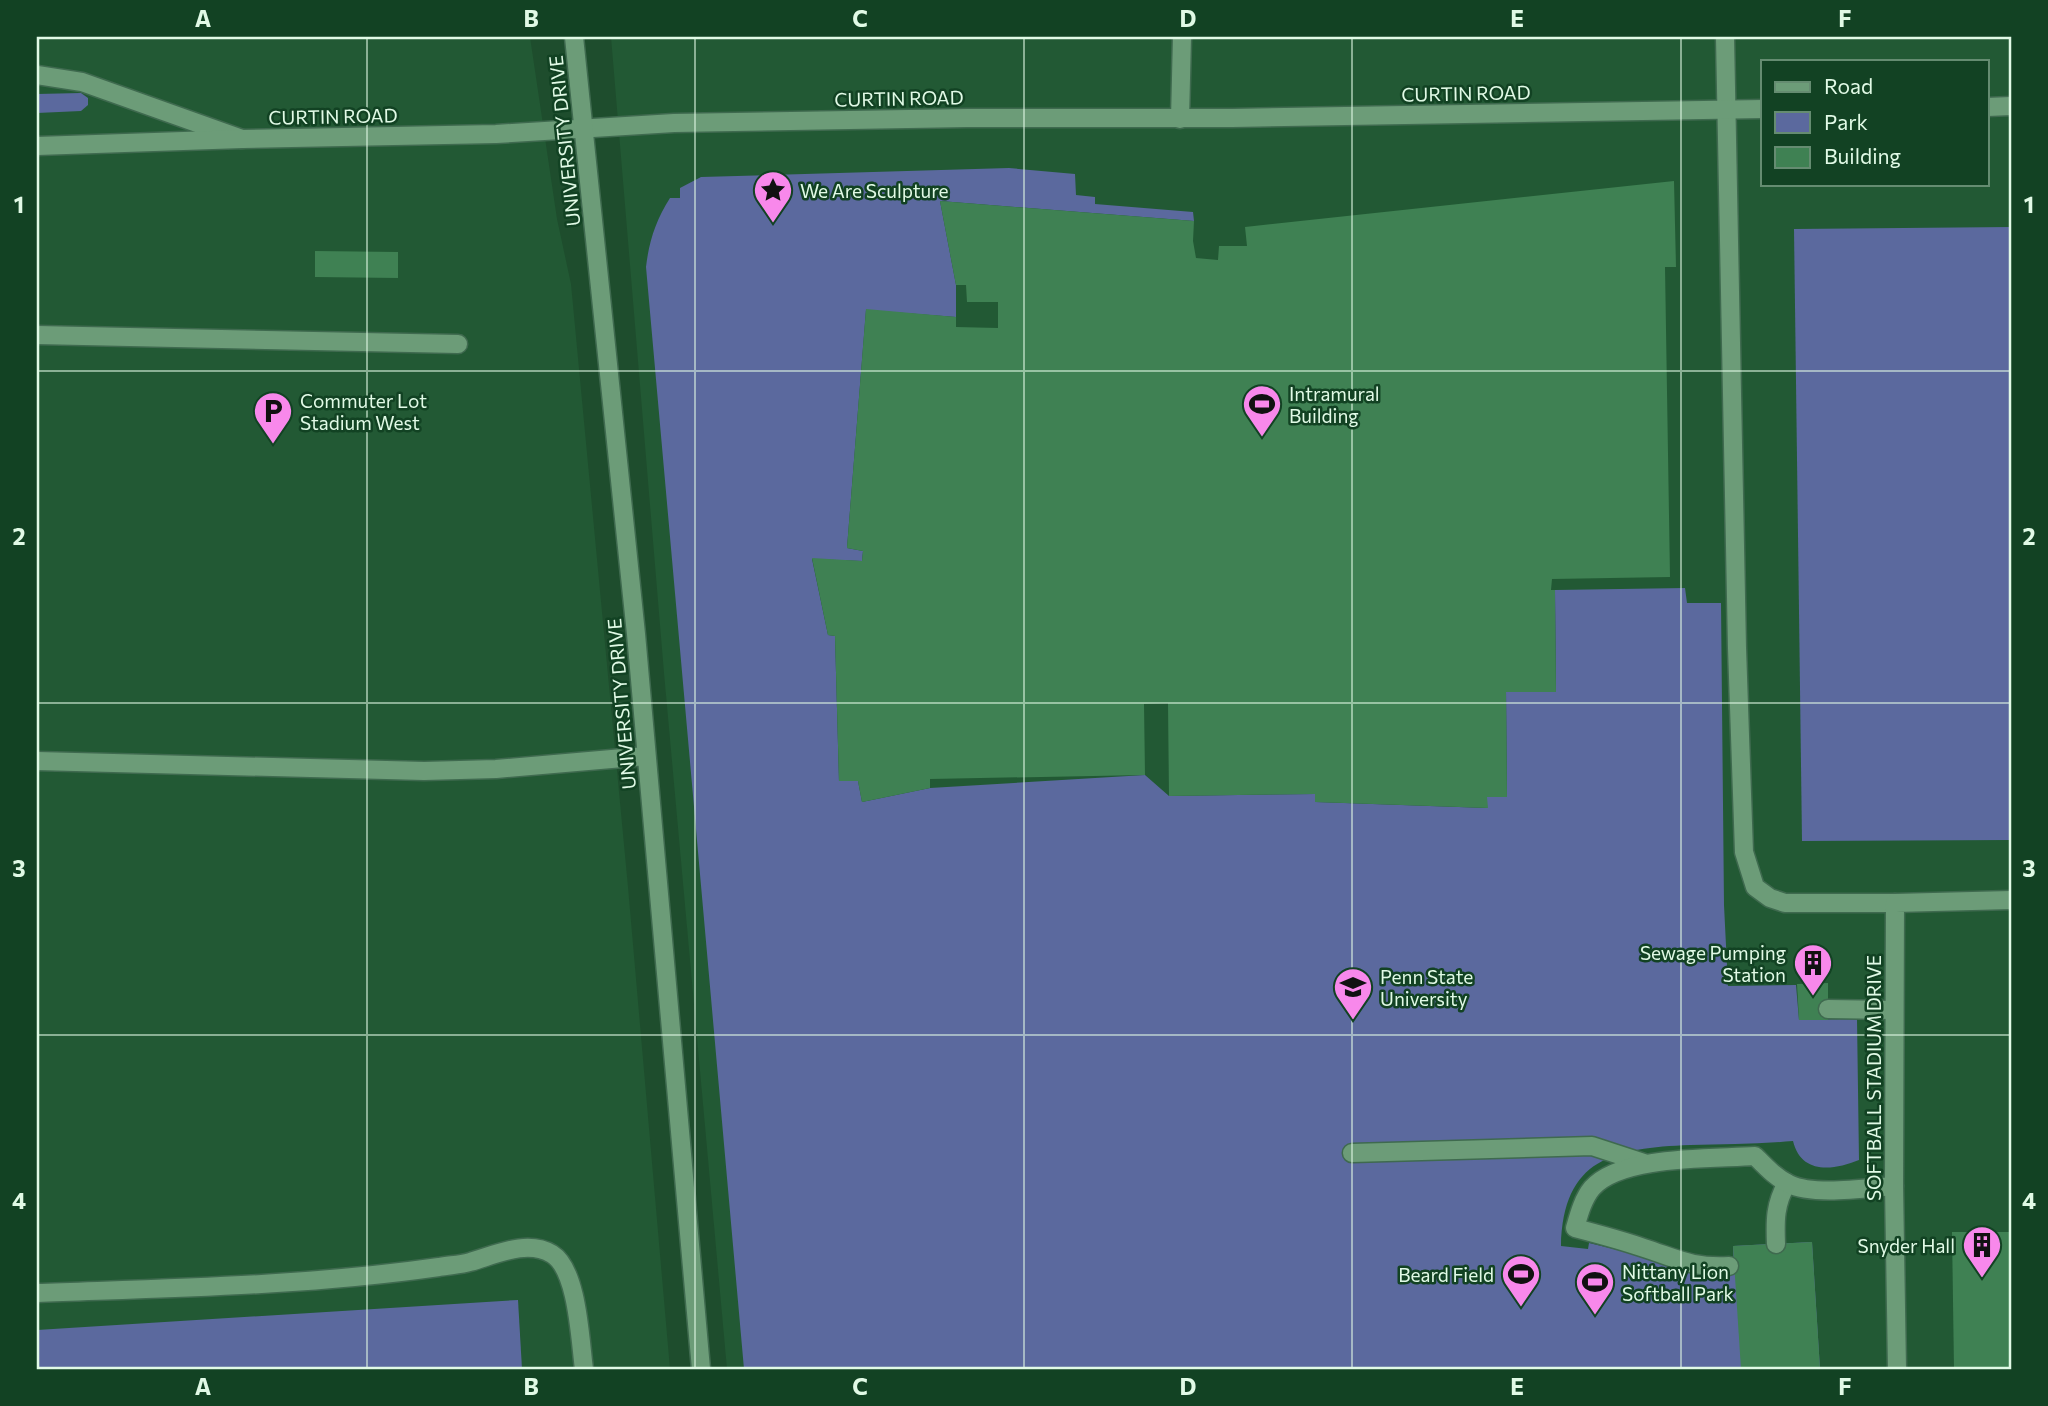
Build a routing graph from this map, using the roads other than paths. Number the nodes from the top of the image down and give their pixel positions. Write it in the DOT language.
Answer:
graph roads {
  1 [pos="574,37"];
  2 [pos="1182,37"];
  3 [pos="1725,37"];
  4 [pos="37,75"];
  5 [pos="2011,106"];
  6 [pos="1988,107"];
  7 [pos="1761,109"];
  8 [pos="1725,110"];
  9 [pos="1180,119"];
  10 [pos="583,128"];
  11 [pos="242,139"];
  12 [pos="37,146"];
  13 [pos="37,335"];
  14 [pos="458,344"];
  15 [pos="646,756"];
  16 [pos="37,761"];
  17 [pos="2011,900"];
  18 [pos="1895,904"];
  19 [pos="1828,1009"];
  20 [pos="1893,1010"];
  21 [pos="1352,1153"];
  22 [pos="1647,1164"];
  23 [pos="1787,1183"];
  24 [pos="1894,1186"];
  25 [pos="1776,1244"];
  26 [pos="1729,1266"];
  27 [pos="37,1293"];
  28 [pos="584,1369"];
  29 [pos="701,1369"];
  30 [pos="1897,1369"];
  1 -- 10 [label="street, UNIVERSITY DRIVE"];
  2 -- 9 [label="street"];
  3 -- 8 [label="street"];
  4 -- 11 [label="street"];
  5 -- 6 [label="street"];
  7 -- 8 [label="street, CURTIN ROAD"];
  8 -- 9 [label="street, CURTIN ROAD"];
  8 -- 18 [label="street"];
  9 -- 10 [label="street, CURTIN ROAD"];
  10 -- 11 [label="street, CURTIN ROAD"];
  10 -- 15 [label="street, UNIVERSITY DRIVE"];
  11 -- 12 [label="street, CURTIN ROAD"];
  13 -- 14 [label="street"];
  15 -- 16 [label="street"];
  15 -- 29 [label="street, UNIVERSITY DRIVE"];
  17 -- 18 [label="street"];
  18 -- 20 [label="street, SOFTBALL STADIUM DRIVE"];
  19 -- 20 [label="street"];
  20 -- 24 [label="street, SOFTBALL STADIUM DRIVE"];
  21 -- 22 [label="street"];
  22 -- 23 [label="street"];
  22 -- 26 [label="street"];
  23 -- 24 [label="street"];
  23 -- 25 [label="street"];
  24 -- 30 [label="street, SOFTBALL STADIUM DRIVE"];
  27 -- 28 [label="street"];
}
